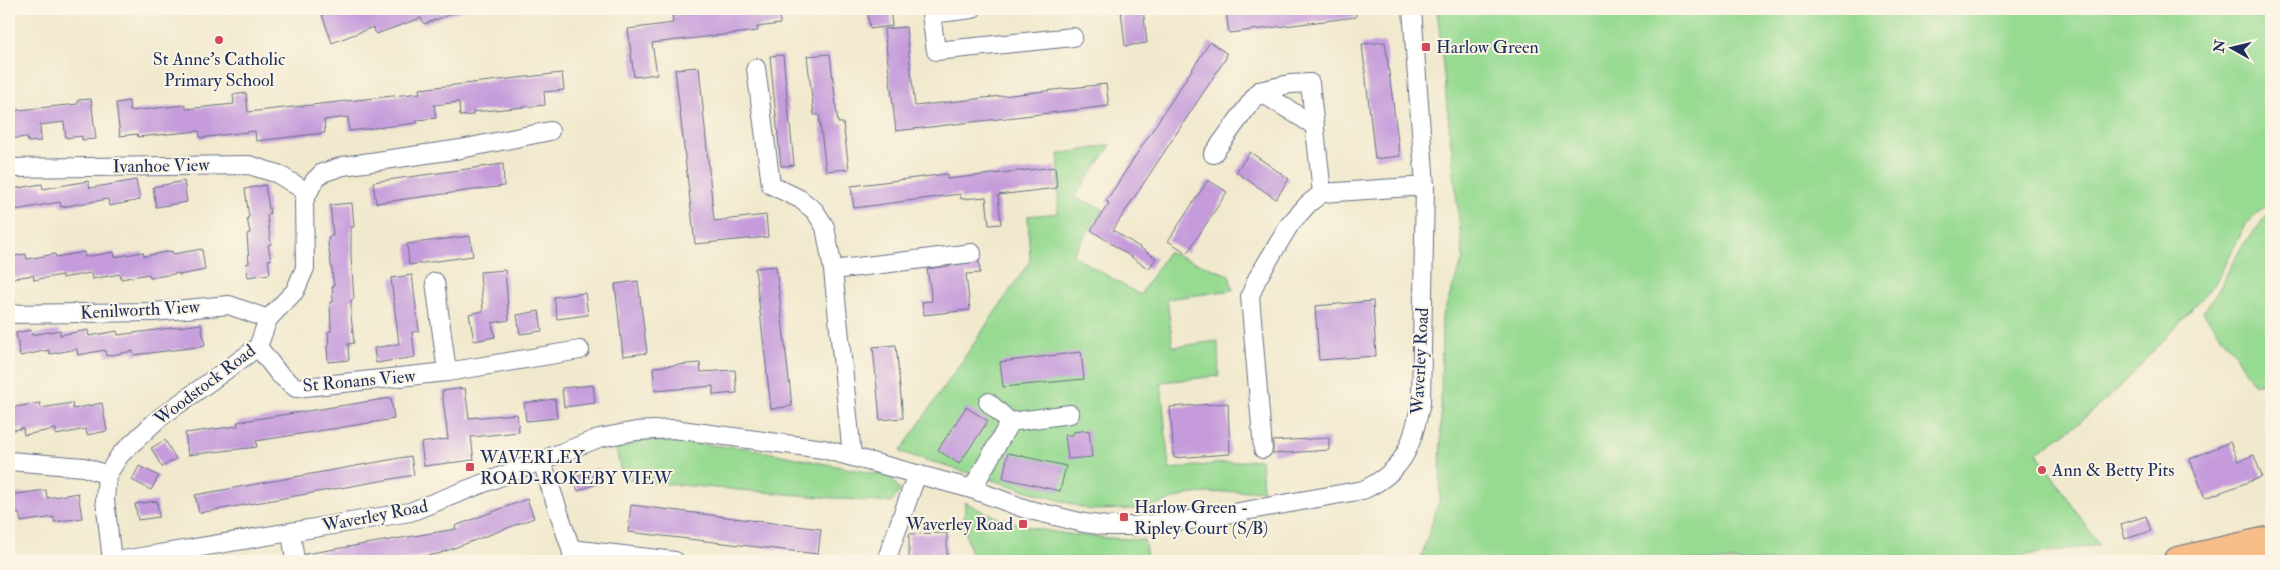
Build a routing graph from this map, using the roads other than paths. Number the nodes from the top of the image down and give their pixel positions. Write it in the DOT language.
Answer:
graph roads {
  1 [pos="972,9"];
  2 [pos="1412,9"];
  3 [pos="1073,37"];
  4 [pos="756,68"];
  5 [pos="1258,91"];
  6 [pos="1315,126"];
  7 [pos="550,131"];
  8 [pos="1213,154"];
  9 [pos="9,168"];
  10 [pos="1425,186"];
  11 [pos="307,192"];
  12 [pos="1322,193"];
  13 [pos="972,253"];
  14 [pos="833,270"];
  15 [pos="435,282"];
  16 [pos="9,314"];
  17 [pos="268,319"];
  18 [pos="258,347"];
  19 [pos="580,350"];
  20 [pos="447,372"];
  21 [pos="988,402"];
  22 [pos="1070,414"];
  23 [pos="1010,422"];
  24 [pos="1263,449"];
  25 [pos="852,455"];
  26 [pos="9,461"];
  27 [pos="542,462"];
  28 [pos="917,474"];
  29 [pos="107,475"];
  30 [pos="972,489"];
  31 [pos="291,532"];
  32 [pos="2271,540"];
  33 [pos="572,555"];
  34 [pos="112,561"];
  35 [pos="117,561"];
  36 [pos="294,561"];
  37 [pos="675,561"];
  38 [pos="886,561"];
  39 [pos="2178,561"];
  1 -- 3 [label="street"];
  2 -- 10 [label="street, Waverley Road"];
  4 -- 14 [label="street"];
  5 -- 6 [label="street"];
  5 -- 6 [label="street"];
  5 -- 8 [label="street"];
  6 -- 12 [label="street"];
  7 -- 11 [label="street"];
  9 -- 11 [label="street, Ivanhoe View"];
  10 -- 12 [label="street"];
  10 -- 30 [label="street, Waverley Road"];
  11 -- 17 [label="street, Woodstock Road"];
  12 -- 24 [label="street"];
  13 -- 14 [label="street"];
  14 -- 25 [label="street"];
  15 -- 20 [label="street"];
  16 -- 17 [label="street, Kenilworth View"];
  17 -- 18 [label="street, Woodstock Road"];
  18 -- 20 [label="street, St Ronans View"];
  18 -- 29 [label="street, Woodstock Road"];
  19 -- 20 [label="street, St Ronans View"];
  21 -- 23 [label="street"];
  22 -- 23 [label="street"];
  23 -- 30 [label="street"];
  25 -- 27 [label="street, Waverley Road"];
  25 -- 28 [label="street, Waverley Road"];
  26 -- 29 [label="street"];
  27 -- 31 [label="street, Waverley Road"];
  27 -- 33 [label="street"];
  28 -- 30 [label="street, Waverley Road"];
  28 -- 38 [label="street"];
  29 -- 34 [label="street, Woodstock Road"];
  31 -- 35 [label="street, Waverley Road"];
  31 -- 36 [label="street"];
  32 -- 39 [label="main road"];
  33 -- 37 [label="street"];
}
